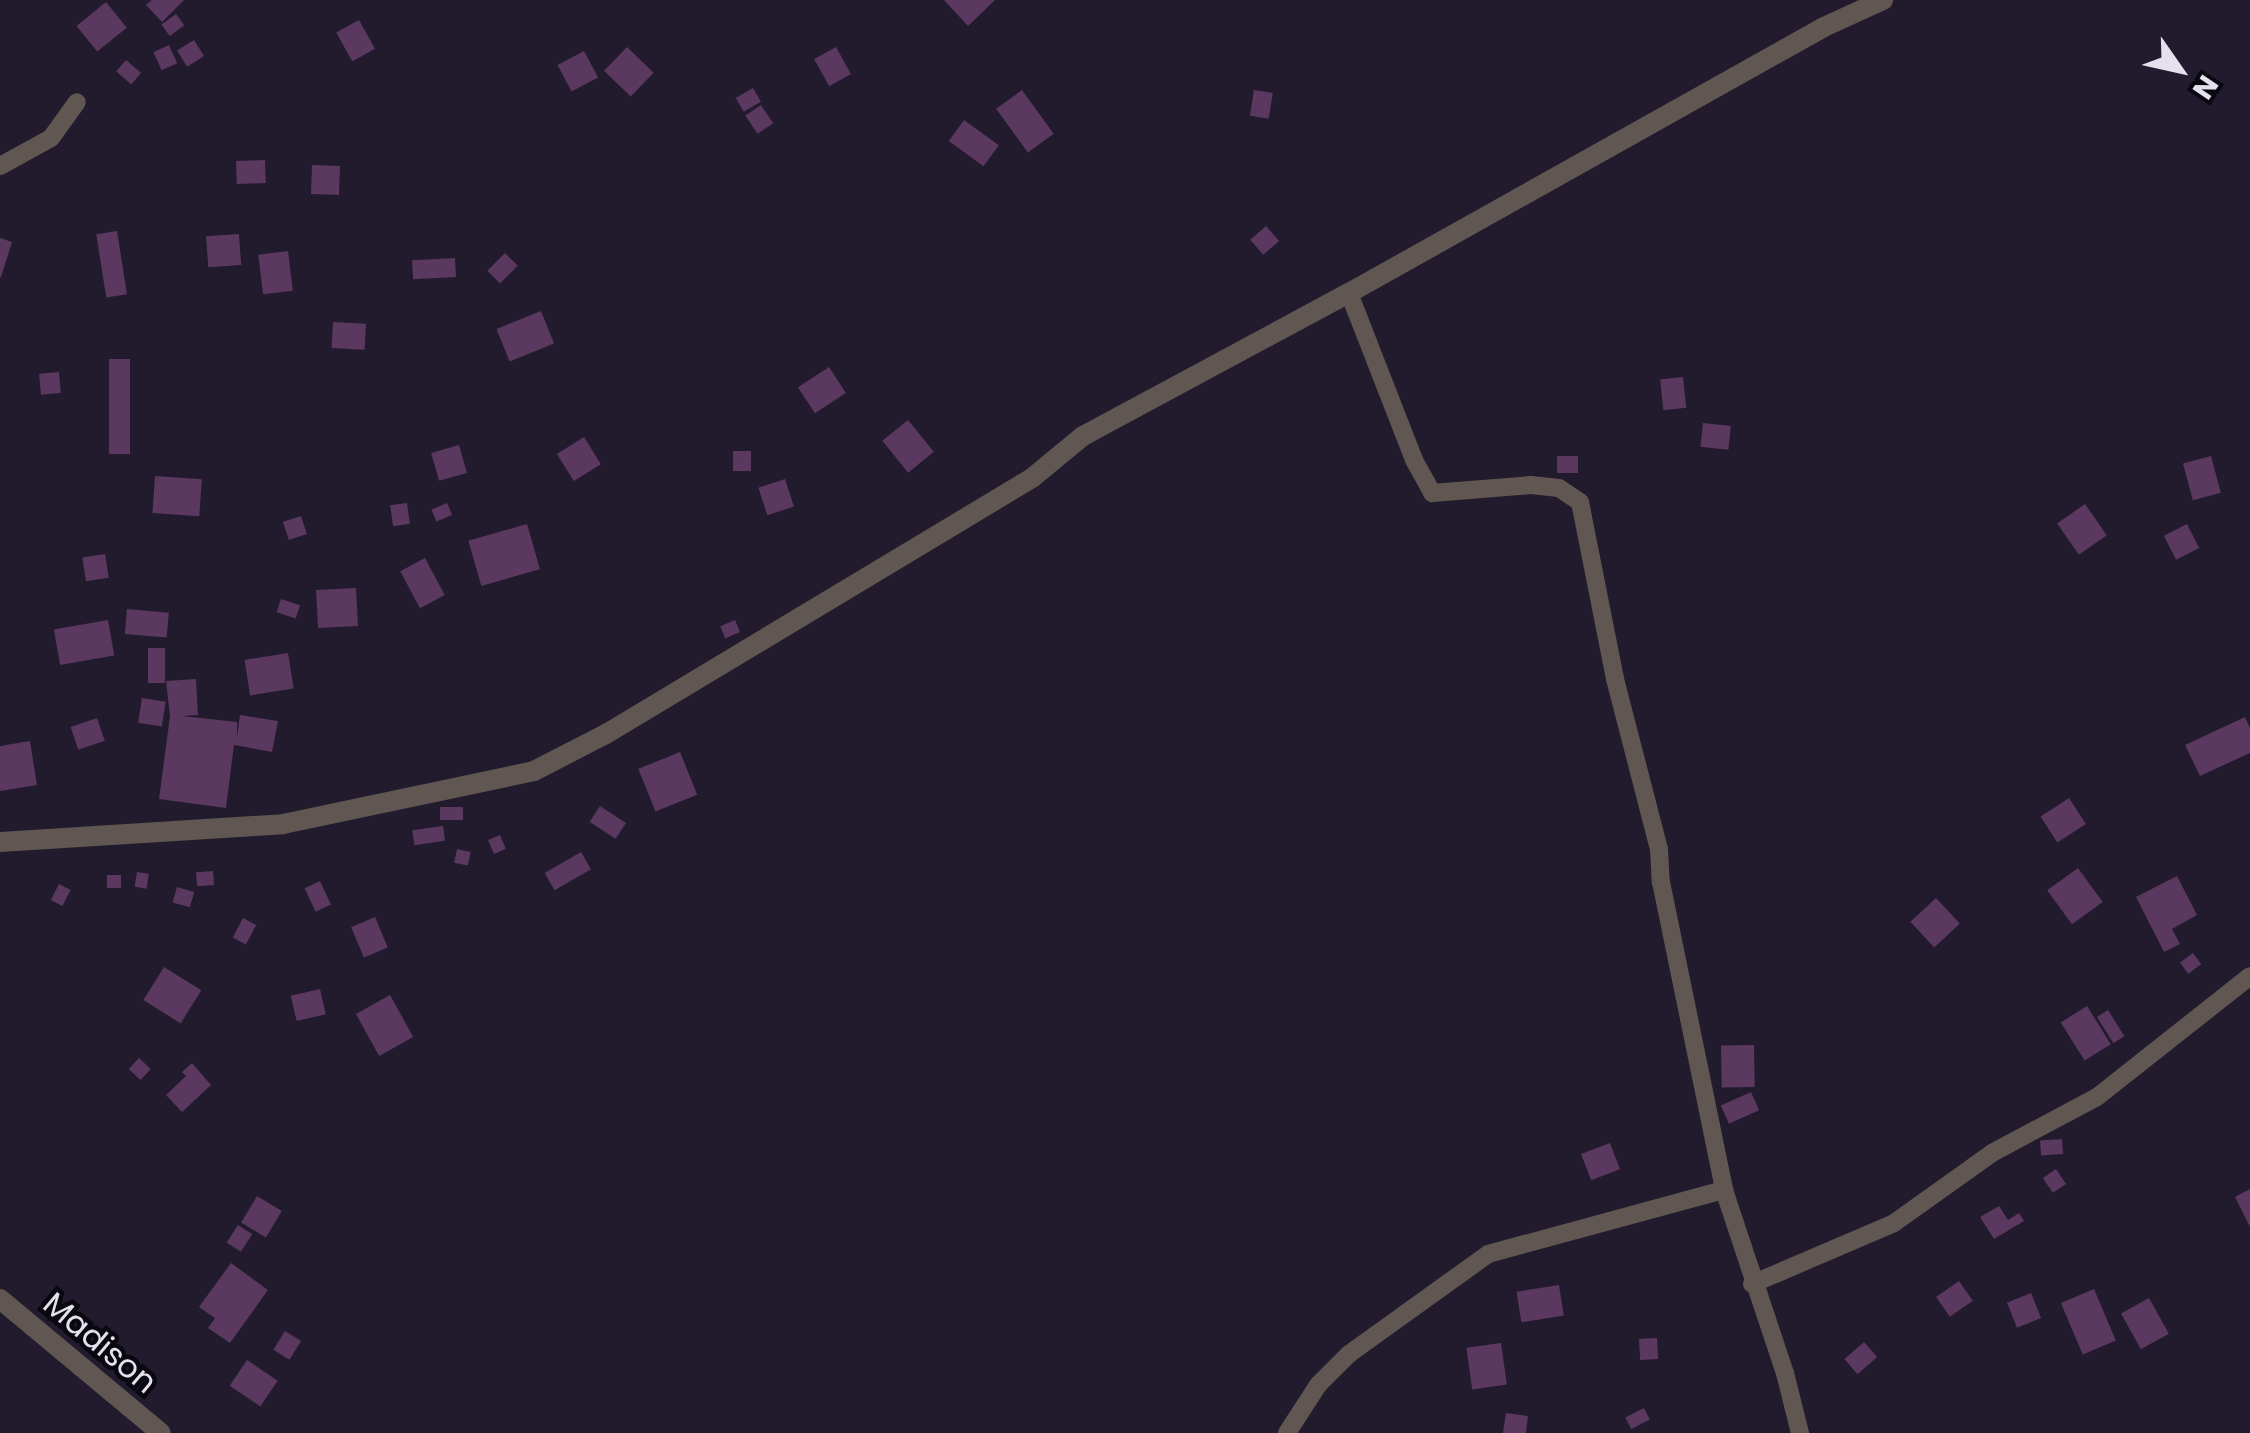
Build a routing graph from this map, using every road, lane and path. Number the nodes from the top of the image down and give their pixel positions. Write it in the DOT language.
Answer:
graph roads {
  1 [pos="1883,0"];
  2 [pos="77,102"];
  3 [pos="0,166"];
  4 [pos="1350,293"];
  5 [pos="0,842"];
  6 [pos="2250,976"];
  7 [pos="1724,1190"];
  8 [pos="1752,1284"];
  9 [pos="0,1299"];
  10 [pos="161,1433"];
  11 [pos="1287,1433"];
  12 [pos="1800,1433"];
  1 -- 4 [label="street"];
  2 -- 3 [label="street"];
  4 -- 5 [label="street"];
  4 -- 7 [label="street"];
  6 -- 8 [label="street"];
  7 -- 8 [label="street"];
  7 -- 11 [label="street"];
  8 -- 12 [label="street"];
  9 -- 10 [label="street, Madison"];
}
